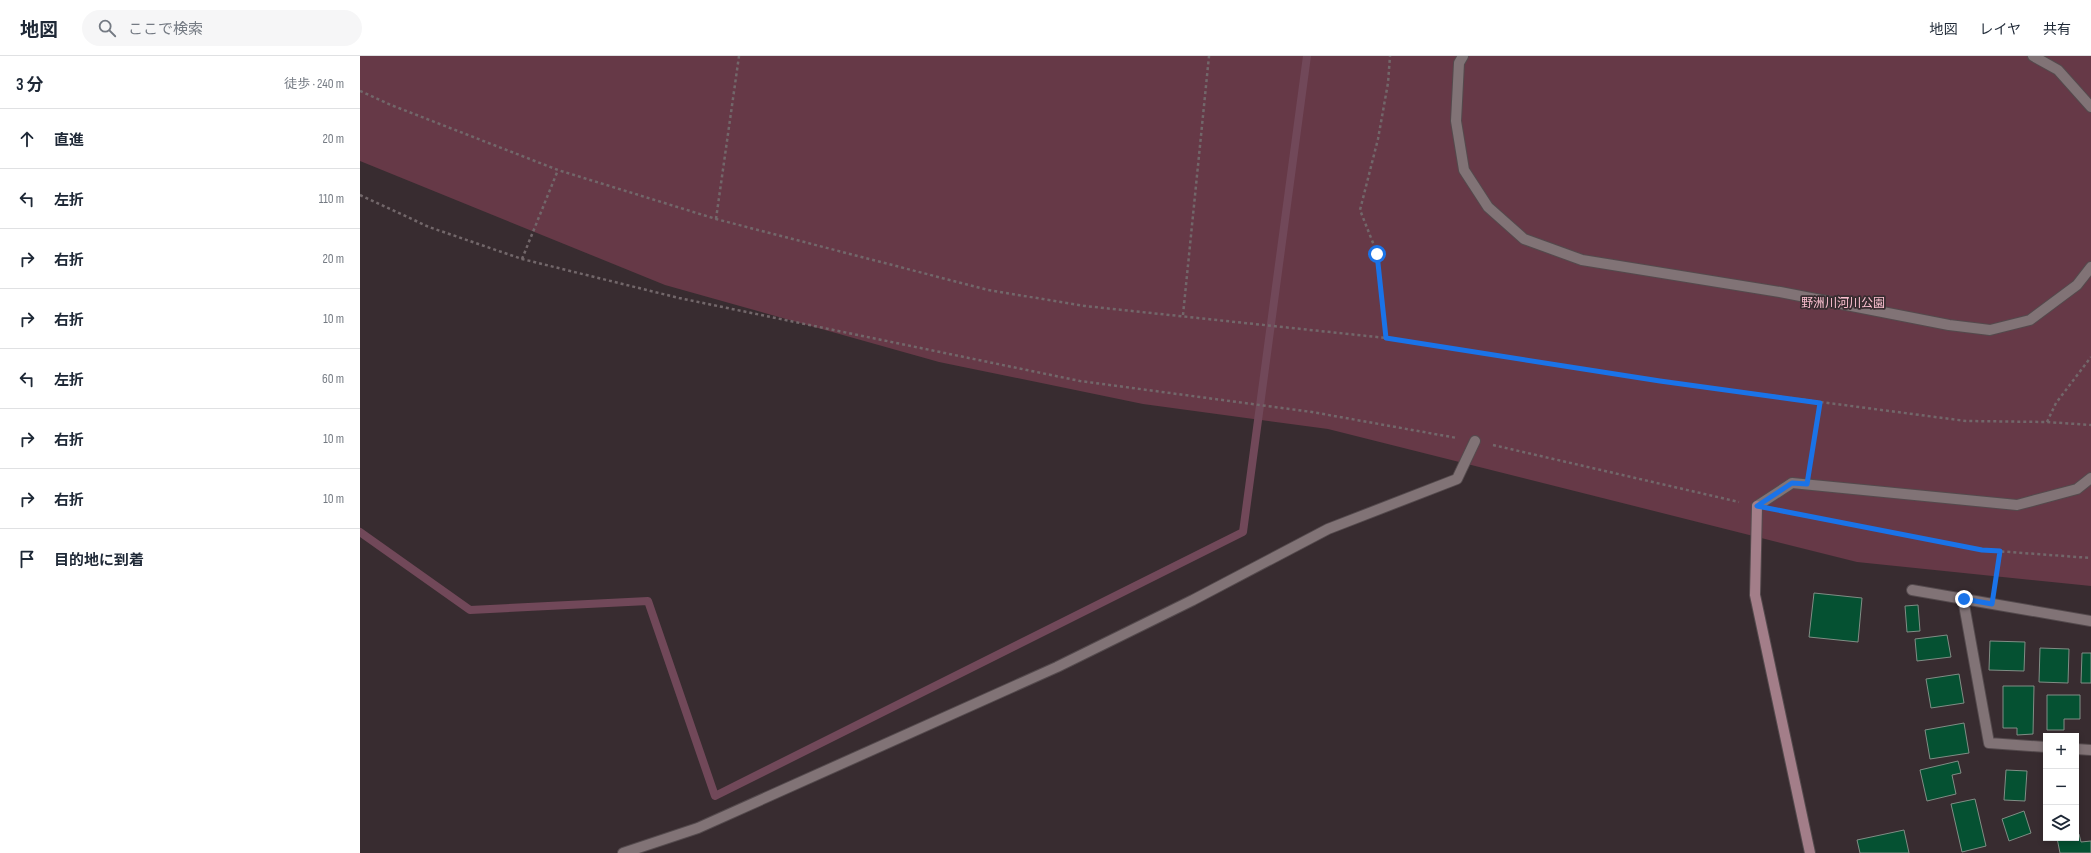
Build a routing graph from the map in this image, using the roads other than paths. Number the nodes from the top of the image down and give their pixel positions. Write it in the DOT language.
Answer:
graph roads {
  1 [pos="1463,56"];
  2 [pos="2033,56"];
  3 [pos="2091,107"];
  4 [pos="2091,267"];
  5 [pos="1475,441"];
  6 [pos="2091,478"];
  7 [pos="1912,590"];
  8 [pos="1964,599"];
  9 [pos="2091,621"];
  10 [pos="2043,747"];
  11 [pos="2079,749"];
  12 [pos="2091,750"];
  13 [pos="623,853"];
  14 [pos="1810,853"];
  1 -- 4 [label="street"];
  2 -- 3 [label="street"];
  5 -- 13 [label="street"];
  6 -- 14 [label="street"];
  7 -- 8 [label="street"];
  8 -- 9 [label="street"];
  8 -- 10 [label="street"];
  11 -- 12 [label="street"];
}
